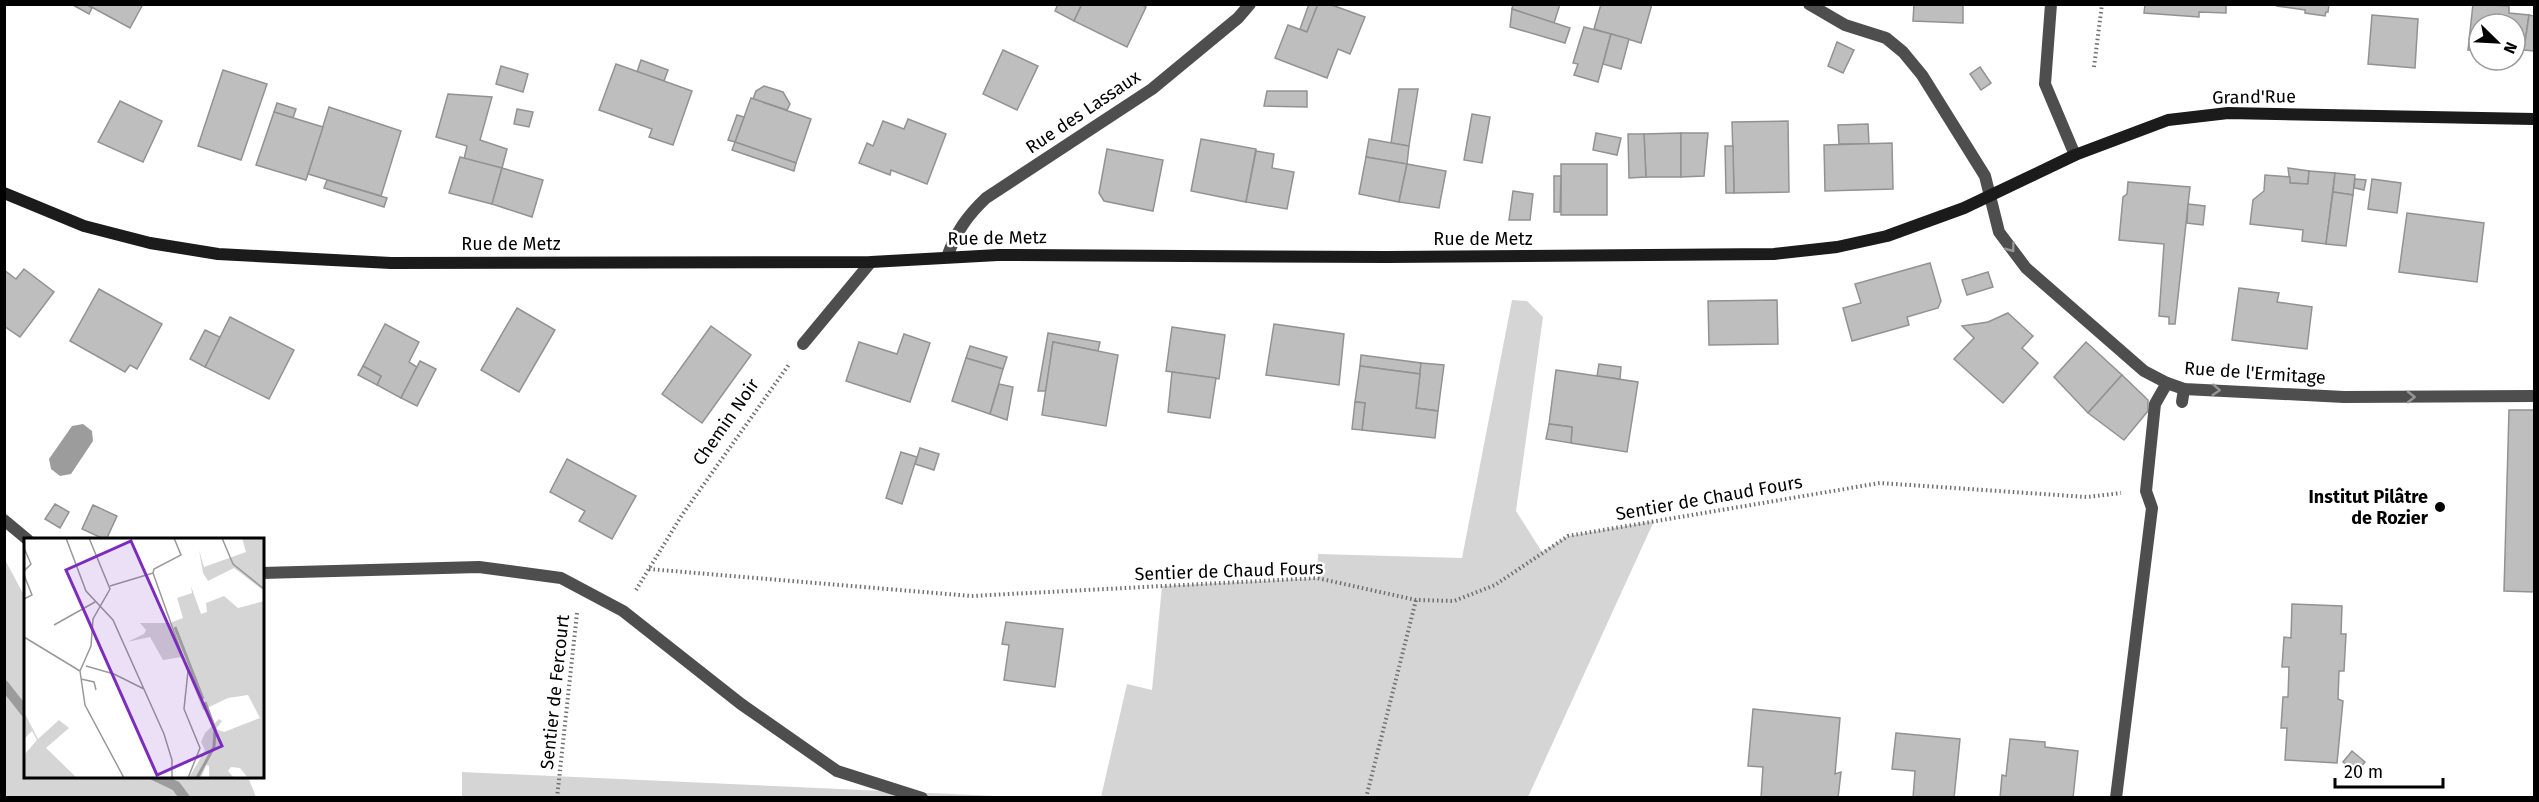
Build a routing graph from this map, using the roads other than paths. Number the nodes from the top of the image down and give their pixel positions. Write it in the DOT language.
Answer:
graph roads {
  1 [pos="1250,4"];
  2 [pos="1809,4"];
  3 [pos="2050,4"];
  4 [pos="2535,119"];
  5 [pos="2075,155"];
  6 [pos="4,193"];
  7 [pos="1990,194"];
  8 [pos="947,257"];
  9 [pos="871,262"];
  10 [pos="803,344"];
  11 [pos="2167,383"];
  12 [pos="2184,389"];
  13 [pos="2535,396"];
  14 [pos="2182,402"];
  15 [pos="4,519"];
  16 [pos="26,538"];
  17 [pos="264,573"];
  18 [pos="922,798"];
  19 [pos="2116,798"];
  1 -- 8 [label="street, Rue des Lassaux"];
  2 -- 7 [label="street, Rue de l'Ermitage"];
  3 -- 5 [label="street"];
  4 -- 5 [label="main road, Grand'Rue"];
  5 -- 7 [label="main road, Grand'Rue"];
  6 -- 9 [label="main road, Rue de Metz"];
  7 -- 8 [label="main road, Rue de Metz"];
  7 -- 11 [label="street, Rue de l'Ermitage, one-way"];
  8 -- 9 [label="main road, Rue de Metz"];
  9 -- 10 [label="street"];
  11 -- 12 [label="street, Rue de l'Ermitage"];
  11 -- 19 [label="street"];
  12 -- 13 [label="street, Rue de l'Ermitage, one-way"];
  12 -- 14 [label="street"];
  15 -- 16 [label="street"];
  17 -- 18 [label="street"];
}
